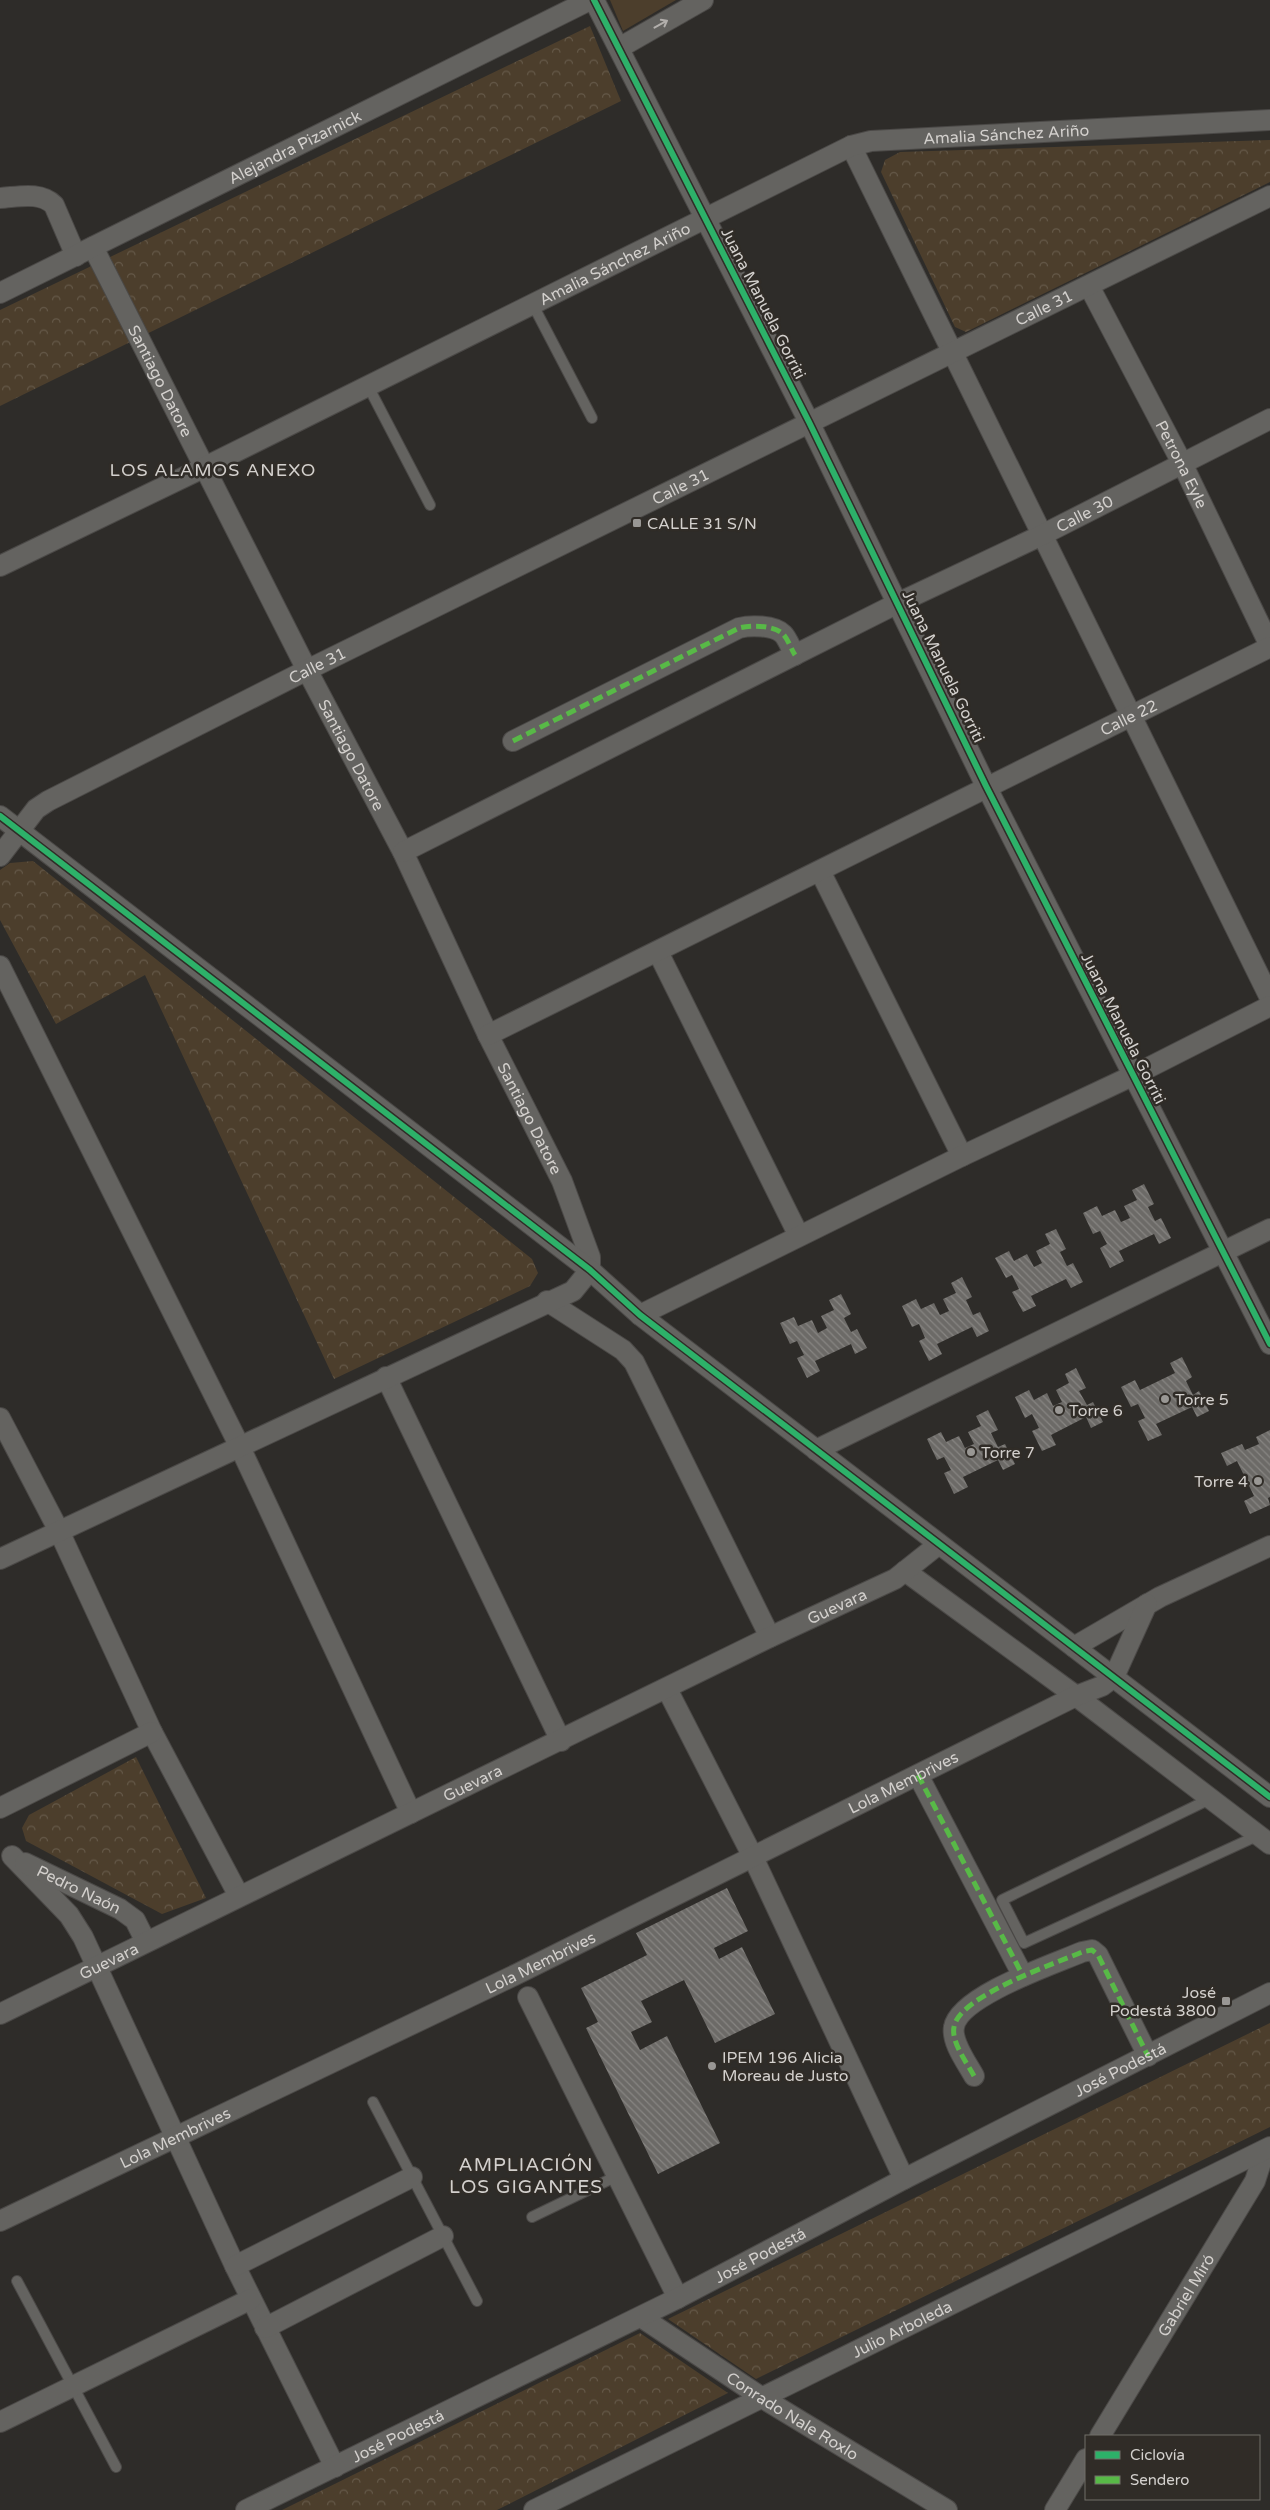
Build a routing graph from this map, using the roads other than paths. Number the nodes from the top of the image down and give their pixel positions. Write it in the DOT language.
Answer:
graph roads {
  1 [pos="592,0"];
  2 [pos="703,0"];
  3 [pos="619,48"];
  4 [pos="1270,120"];
  5 [pos="851,146"];
  6 [pos="1270,196"];
  7 [pos="0,198"];
  8 [pos="706,219"];
  9 [pos="85,251"];
  10 [pos="1089,286"];
  11 [pos="0,293"];
  12 [pos="533,305"];
  13 [pos="952,353"];
  14 [pos="368,386"];
  15 [pos="592,418"];
  16 [pos="1270,419"];
  17 [pos="809,422"];
  18 [pos="1182,463"];
  19 [pos="205,467"];
  20 [pos="430,506"];
  21 [pos="1042,535"];
  22 [pos="0,566"];
  23 [pos="898,603"];
  24 [pos="1270,646"];
  25 [pos="795,655"];
  26 [pos="307,670"];
  27 [pos="1132,716"];
  28 [pos="513,741"];
  29 [pos="986,786"];
  30 [pos="0,816"];
  31 [pos="20,830"];
  32 [pos="403,852"];
  33 [pos="0,856"];
  34 [pos="820,871"];
  35 [pos="658,952"];
  36 [pos="0,966"];
  37 [pos="1270,998"];
  38 [pos="1270,1006"];
  39 [pos="488,1035"];
  40 [pos="1132,1076"];
  41 [pos="962,1156"];
  42 [pos="1270,1229"];
  43 [pos="798,1236"];
  44 [pos="1223,1251"];
  45 [pos="590,1270"];
  46 [pos="547,1301"];
  47 [pos="640,1315"];
  48 [pos="1270,1344"];
  49 [pos="386,1377"];
  50 [pos="0,1418"];
  51 [pos="239,1445"];
  52 [pos="816,1450"];
  53 [pos="59,1531"];
  54 [pos="939,1544"];
  55 [pos="1270,1546"];
  56 [pos="0,1559"];
  57 [pos="906,1571"];
  58 [pos="1147,1604"];
  59 [pos="770,1637"];
  60 [pos="1074,1647"];
  61 [pos="1114,1677"];
  62 [pos="667,1689"];
  63 [pos="1076,1696"];
  64 [pos="152,1732"];
  65 [pos="561,1741"];
  66 [pos="918,1775"];
  67 [pos="1270,1797"];
  68 [pos="1212,1798"];
  69 [pos="0,1808"];
  70 [pos="411,1813"];
  71 [pos="1264,1839"];
  72 [pos="6,1853"];
  73 [pos="752,1856"];
  74 [pos="239,1896"];
  75 [pos="146,1942"];
  76 [pos="96,1966"];
  77 [pos="1023,1976"];
  78 [pos="1270,1993"];
  79 [pos="528,1997"];
  80 [pos="0,2014"];
  81 [pos="1148,2056"];
  82 [pos="974,2076"];
  83 [pos="373,2102"];
  84 [pos="175,2136"];
  85 [pos="1268,2148"];
  86 [pos="617,2176"];
  87 [pos="412,2177"];
  88 [pos="904,2179"];
  89 [pos="532,2218"];
  90 [pos="0,2221"];
  91 [pos="444,2236"];
  92 [pos="235,2266"];
  93 [pos="17,2281"];
  94 [pos="251,2298"];
  95 [pos="678,2298"];
  96 [pos="477,2301"];
  97 [pos="641,2316"];
  98 [pos="265,2328"];
  99 [pos="73,2386"];
  100 [pos="764,2399"];
  101 [pos="0,2422"];
  102 [pos="1101,2435"];
  103 [pos="1085,2461"];
  104 [pos="116,2467"];
  105 [pos="335,2467"];
  106 [pos="547,2508"];
  107 [pos="246,2510"];
  108 [pos="946,2510"];
  109 [pos="1055,2510"];
  1 -- 3 [label="street, Juana Manuela Gorriti"];
  1 -- 9 [label="street, Alejandra Pizarnick"];
  3 -- 2 [label="street, one-way"];
  3 -- 8 [label="street, Juana Manuela Gorriti"];
  4 -- 5 [label="street, Amalia Sánchez Ariño"];
  5 -- 8 [label="street, Amalia Sánchez Ariño"];
  5 -- 13 [label="street"];
  6 -- 10 [label="street, Calle 31"];
  7 -- 9 [label="street, Santiago Datore"];
  8 -- 12 [label="street, Amalia Sánchez Ariño"];
  8 -- 17 [label="street, Juana Manuela Gorriti"];
  9 -- 11 [label="street, Alejandra Pizarnick"];
  9 -- 19 [label="street, Santiago Datore"];
  10 -- 13 [label="street, Calle 31"];
  10 -- 18 [label="street, Petrona Eyle"];
  12 -- 14 [label="street, Amalia Sánchez Ariño"];
  12 -- 15 [label="lane"];
  13 -- 17 [label="street, Calle 31"];
  13 -- 21 [label="street"];
  14 -- 19 [label="street, Amalia Sánchez Ariño"];
  14 -- 20 [label="lane"];
  16 -- 18 [label="street, Calle 30"];
  17 -- 23 [label="street, Juana Manuela Gorriti"];
  17 -- 26 [label="street, Calle 31"];
  18 -- 21 [label="street, Calle 30"];
  18 -- 24 [label="street, Petrona Eyle"];
  19 -- 22 [label="street, Amalia Sánchez Ariño"];
  19 -- 26 [label="street, Santiago Datore"];
  21 -- 23 [label="street, Calle 30"];
  21 -- 27 [label="street"];
  23 -- 25 [label="street, Calle 30"];
  23 -- 29 [label="street, Juana Manuela Gorriti"];
  24 -- 27 [label="street, Calle 22"];
  25 -- 28 [label="street"];
  25 -- 32 [label="street, Calle 30"];
  26 -- 31 [label="street, Calle 31"];
  26 -- 32 [label="street, Santiago Datore"];
  27 -- 29 [label="street, Calle 22"];
  27 -- 37 [label="street"];
  29 -- 34 [label="street, Calle 22"];
  29 -- 40 [label="street, Juana Manuela Gorriti"];
  30 -- 31 [label="street"];
  31 -- 33 [label="street, Calle 31"];
  31 -- 45 [label="street"];
  32 -- 39 [label="street, Santiago Datore"];
  34 -- 35 [label="street, Calle 22"];
  34 -- 41 [label="street"];
  35 -- 39 [label="street, Calle 22"];
  35 -- 43 [label="street"];
  36 -- 51 [label="street"];
  38 -- 40 [label="street"];
  39 -- 45 [label="street, Santiago Datore"];
  40 -- 41 [label="street"];
  40 -- 44 [label="street, Juana Manuela Gorriti"];
  41 -- 43 [label="street"];
  42 -- 44 [label="street"];
  43 -- 47 [label="street"];
  44 -- 48 [label="street, Juana Manuela Gorriti"];
  44 -- 52 [label="street"];
  45 -- 46 [label="street"];
  45 -- 47 [label="street"];
  46 -- 49 [label="street"];
  46 -- 59 [label="street"];
  47 -- 52 [label="street"];
  49 -- 51 [label="street"];
  49 -- 65 [label="street"];
  50 -- 53 [label="street"];
  51 -- 53 [label="street"];
  51 -- 70 [label="street"];
  52 -- 54 [label="street"];
  53 -- 56 [label="street"];
  53 -- 64 [label="street"];
  54 -- 57 [label="street, Guevara"];
  54 -- 60 [label="street"];
  55 -- 58 [label="street"];
  57 -- 59 [label="street, Guevara"];
  57 -- 63 [label="street"];
  58 -- 60 [label="street"];
  58 -- 61 [label="street"];
  59 -- 62 [label="street, Guevara"];
  60 -- 61 [label="street"];
  61 -- 63 [label="street, Lola Membrives"];
  61 -- 67 [label="street"];
  62 -- 65 [label="street, Guevara"];
  62 -- 73 [label="street"];
  63 -- 66 [label="street, Lola Membrives"];
  63 -- 68 [label="street"];
  64 -- 69 [label="street"];
  64 -- 74 [label="street"];
  65 -- 70 [label="street, Guevara"];
  66 -- 73 [label="street, Lola Membrives"];
  66 -- 77 [label="street"];
  68 -- 71 [label="street"];
  68 -- 71 [label="lane"];
  70 -- 74 [label="street, Guevara"];
  72 -- 75 [label="street, Pedro Naón"];
  72 -- 76 [label="street"];
  73 -- 84 [label="street, Lola Membrives"];
  73 -- 88 [label="street"];
  74 -- 75 [label="street, Guevara"];
  75 -- 76 [label="street, Guevara"];
  76 -- 80 [label="street, Guevara"];
  76 -- 84 [label="street"];
  77 -- 81 [label="street"];
  77 -- 82 [label="street"];
  78 -- 81 [label="street, José Podestá"];
  79 -- 86 [label="street"];
  81 -- 88 [label="street, José Podestá"];
  83 -- 87 [label="lane"];
  84 -- 90 [label="street, Lola Membrives"];
  84 -- 92 [label="street"];
  85 -- 100 [label="street, Julio Arboleda"];
  85 -- 102 [label="street, Gabriel Miró"];
  86 -- 89 [label="lane"];
  86 -- 95 [label="street"];
  87 -- 91 [label="lane"];
  87 -- 92 [label="street"];
  88 -- 95 [label="street, José Podestá"];
  91 -- 96 [label="lane"];
  91 -- 98 [label="street"];
  92 -- 94 [label="street"];
  93 -- 99 [label="lane"];
  94 -- 98 [label="street"];
  94 -- 99 [label="street"];
  95 -- 97 [label="street, José Podestá"];
  97 -- 100 [label="street, Conrado Nale Roxlo"];
  97 -- 105 [label="street, José Podestá"];
  98 -- 105 [label="street"];
  99 -- 101 [label="street"];
  99 -- 104 [label="lane"];
  100 -- 106 [label="street, Julio Arboleda"];
  100 -- 108 [label="street, Conrado Nale Roxlo"];
  103 -- 109 [label="street"];
  105 -- 107 [label="street, José Podestá"];
}
